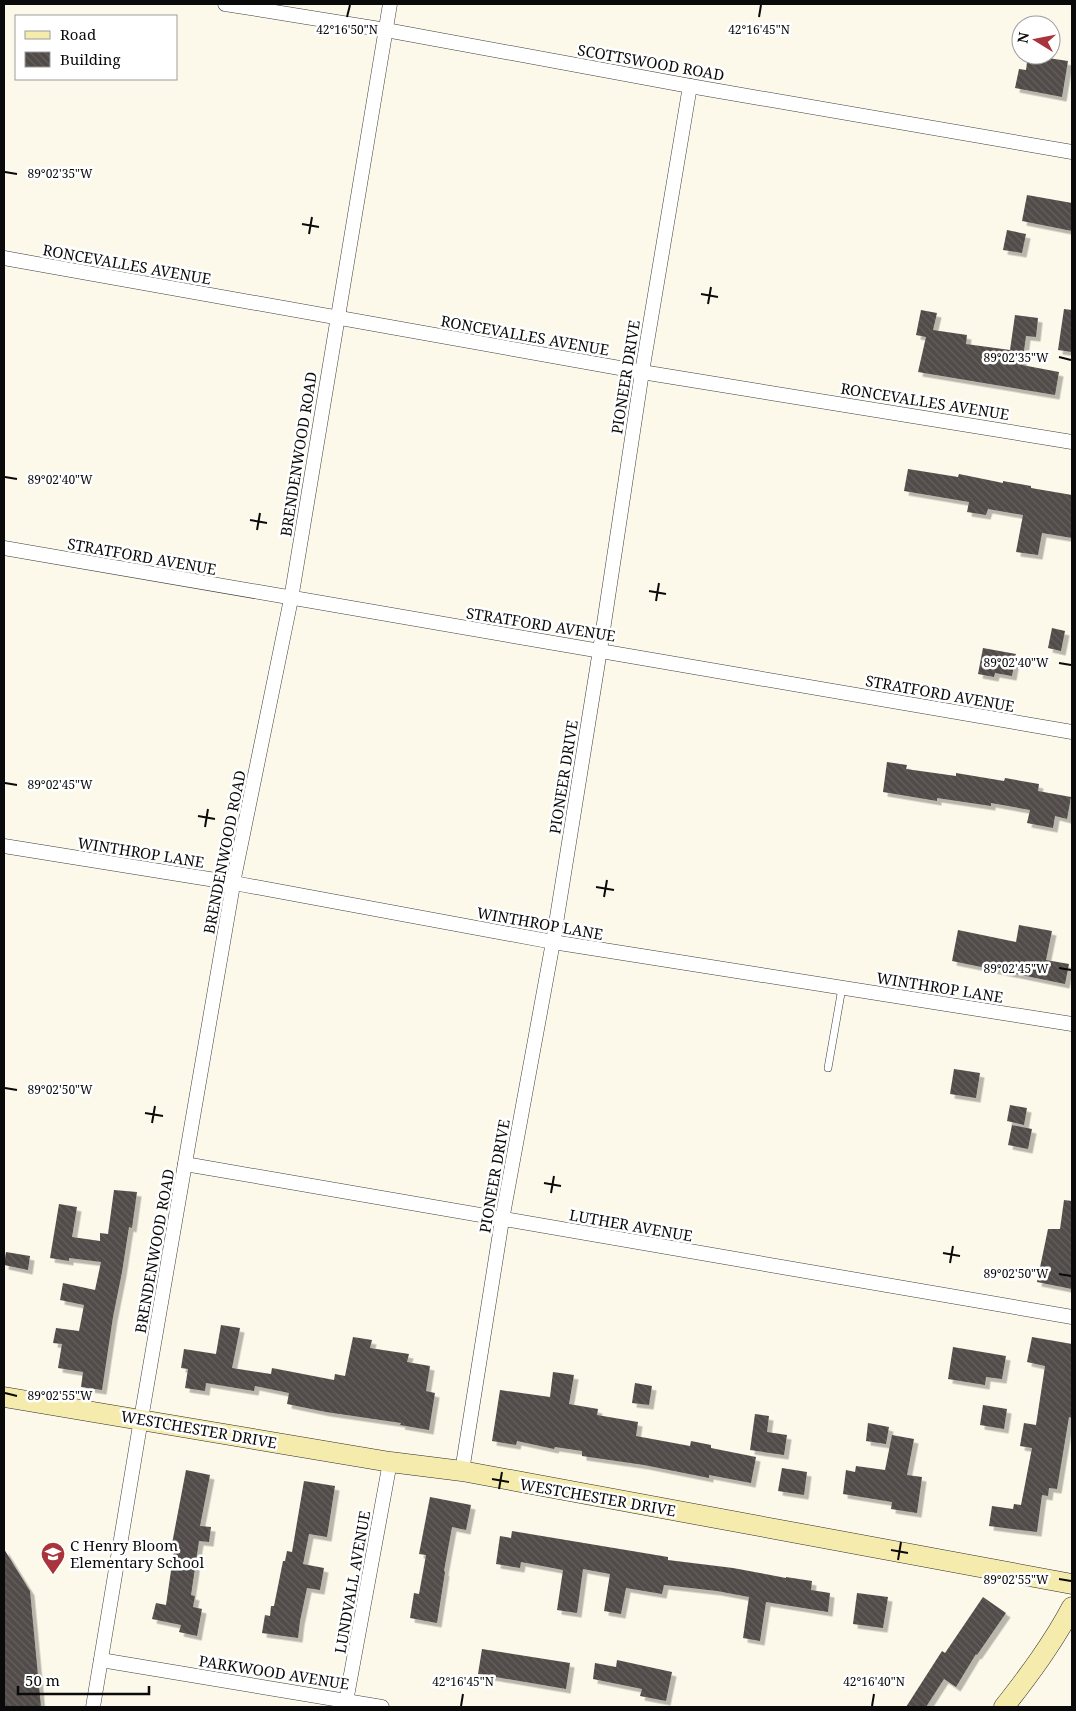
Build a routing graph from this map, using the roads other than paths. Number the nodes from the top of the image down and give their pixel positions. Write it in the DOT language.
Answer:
graph roads {
  1 [pos="225,4"];
  2 [pos="390,4"];
  3 [pos="386,30"];
  4 [pos="690,86"];
  5 [pos="1072,152"];
  6 [pos="4,258"];
  7 [pos="336,318"];
  8 [pos="642,372"];
  9 [pos="1072,442"];
  10 [pos="4,548"];
  11 [pos="291,599"];
  12 [pos="600,650"];
  13 [pos="1072,732"];
  14 [pos="4,846"];
  15 [pos="234,883"];
  16 [pos="553,942"];
  17 [pos="842,988"];
  18 [pos="1072,1024"];
  19 [pos="828,1068"];
  20 [pos="185,1164"];
  21 [pos="502,1220"];
  22 [pos="1072,1317"];
  23 [pos="4,1397"];
  24 [pos="141,1419"];
  25 [pos="390,1462"];
  26 [pos="462,1471"];
  27 [pos="1072,1584"];
  28 [pos="1072,1607"];
  29 [pos="101,1660"];
  30 [pos="346,1704"];
  31 [pos="93,1707"];
  32 [pos="382,1707"];
  33 [pos="1004,1707"];
  1 -- 3 [label="street, SCOTTSWOOD ROAD"];
  2 -- 3 [label="street, BRENDENWOOD ROAD"];
  3 -- 4 [label="street, SCOTTSWOOD ROAD"];
  3 -- 7 [label="street, BRENDENWOOD ROAD"];
  4 -- 5 [label="street, SCOTTSWOOD ROAD"];
  4 -- 8 [label="street, PIONEER DRIVE"];
  6 -- 7 [label="street, RONCEVALLES AVENUE"];
  7 -- 8 [label="street, RONCEVALLES AVENUE"];
  7 -- 11 [label="street, BRENDENWOOD ROAD"];
  8 -- 9 [label="street, RONCEVALLES AVENUE"];
  8 -- 12 [label="street, PIONEER DRIVE"];
  10 -- 11 [label="street, STRATFORD AVENUE"];
  11 -- 12 [label="street, STRATFORD AVENUE"];
  11 -- 15 [label="street, BRENDENWOOD ROAD"];
  12 -- 13 [label="street, STRATFORD AVENUE"];
  12 -- 16 [label="street, PIONEER DRIVE"];
  14 -- 15 [label="street, WINTHROP LANE"];
  15 -- 16 [label="street, WINTHROP LANE"];
  15 -- 20 [label="street, BRENDENWOOD ROAD"];
  16 -- 17 [label="street, WINTHROP LANE"];
  16 -- 21 [label="street, PIONEER DRIVE"];
  17 -- 18 [label="street, WINTHROP LANE"];
  17 -- 19 [label="lane"];
  20 -- 21 [label="street, LUTHER AVENUE"];
  20 -- 24 [label="street, BRENDENWOOD ROAD"];
  21 -- 22 [label="street, LUTHER AVENUE"];
  21 -- 26 [label="street, PIONEER DRIVE"];
  23 -- 24 [label="street, WESTCHESTER DRIVE"];
  24 -- 25 [label="street, WESTCHESTER DRIVE"];
  24 -- 29 [label="street, BRENDENWOOD ROAD"];
  25 -- 26 [label="street, WESTCHESTER DRIVE"];
  25 -- 30 [label="street, LUNDVALL AVENUE"];
  26 -- 27 [label="street, WESTCHESTER DRIVE"];
  28 -- 33 [label="street"];
  29 -- 30 [label="street, PARKWOOD AVENUE"];
  29 -- 31 [label="street, BRENDENWOOD ROAD"];
  30 -- 32 [label="street, PARKWOOD AVENUE"];
}
